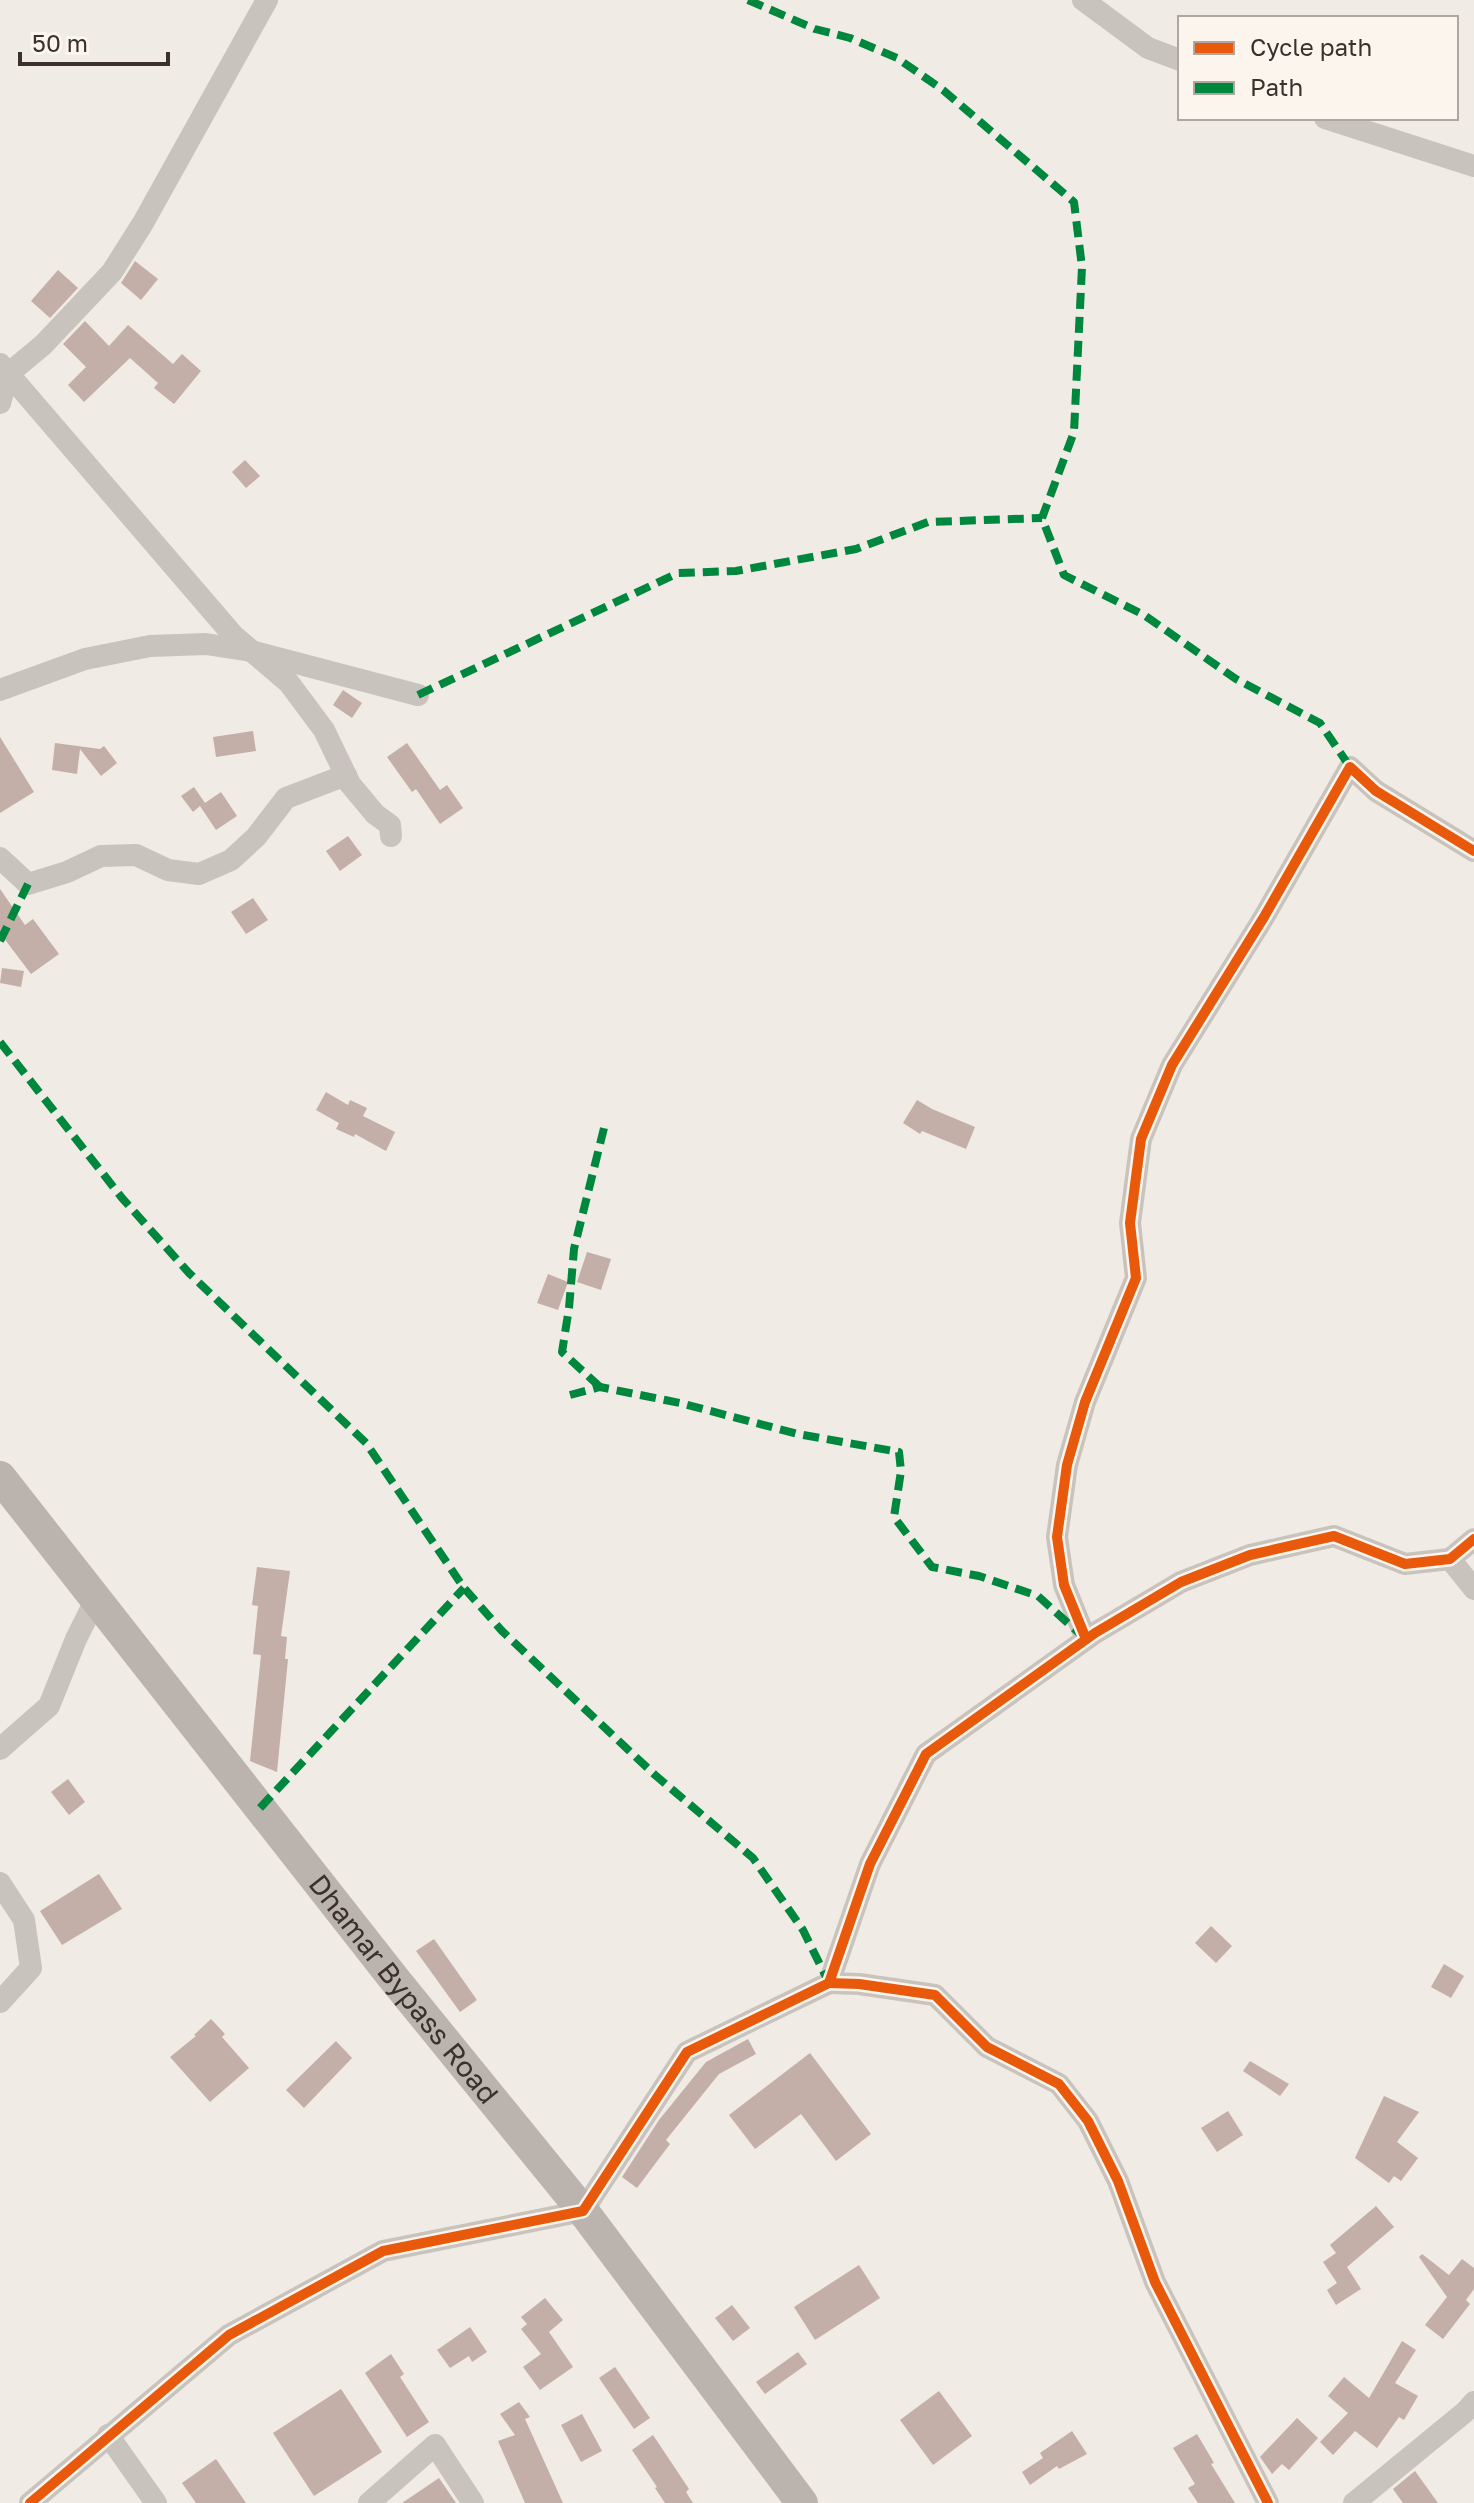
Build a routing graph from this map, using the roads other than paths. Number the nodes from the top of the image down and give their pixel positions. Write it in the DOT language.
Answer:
graph roads {
  1 [pos="267,0"];
  2 [pos="1083,0"];
  3 [pos="1178,59"];
  4 [pos="1331,120"];
  5 [pos="1474,166"];
  6 [pos="4,369"];
  7 [pos="0,403"];
  8 [pos="251,651"];
  9 [pos="0,690"];
  10 [pos="418,695"];
  11 [pos="346,775"];
  12 [pos="391,836"];
  13 [pos="1474,851"];
  14 [pos="0,858"];
  15 [pos="0,1477"];
  16 [pos="1474,1539"];
  17 [pos="1450,1559"];
  18 [pos="1474,1589"];
  19 [pos="96,1599"];
  20 [pos="1086,1639"];
  21 [pos="0,1749"];
  22 [pos="0,1883"];
  23 [pos="829,1983"];
  24 [pos="0,2002"];
  25 [pos="583,2211"];
  26 [pos="1474,2402"];
  27 [pos="108,2435"];
  28 [pos="30,2503"];
  29 [pos="156,2503"];
  30 [pos="369,2503"];
  31 [pos="473,2503"];
  32 [pos="802,2503"];
  33 [pos="1268,2503"];
  34 [pos="1354,2503"];
  1 -- 6 [label="street"];
  2 -- 3 [label="street"];
  4 -- 5 [label="street"];
  6 -- 7 [label="street"];
  6 -- 8 [label="street"];
  8 -- 9 [label="street"];
  8 -- 10 [label="street"];
  8 -- 11 [label="street"];
  11 -- 12 [label="street"];
  11 -- 14 [label="street"];
  13 -- 20 [label="street"];
  15 -- 19 [label="main road, Dhamar Bypass Road"];
  16 -- 17 [label="street"];
  17 -- 18 [label="street"];
  17 -- 20 [label="street"];
  19 -- 21 [label="street"];
  19 -- 25 [label="main road, Dhamar Bypass Road"];
  20 -- 23 [label="street"];
  22 -- 24 [label="street"];
  23 -- 25 [label="street"];
  23 -- 33 [label="street"];
  25 -- 27 [label="street"];
  25 -- 32 [label="main road, Dhamar Bypass Road"];
  26 -- 34 [label="street"];
  27 -- 28 [label="street"];
  27 -- 29 [label="street"];
  30 -- 31 [label="street"];
}
